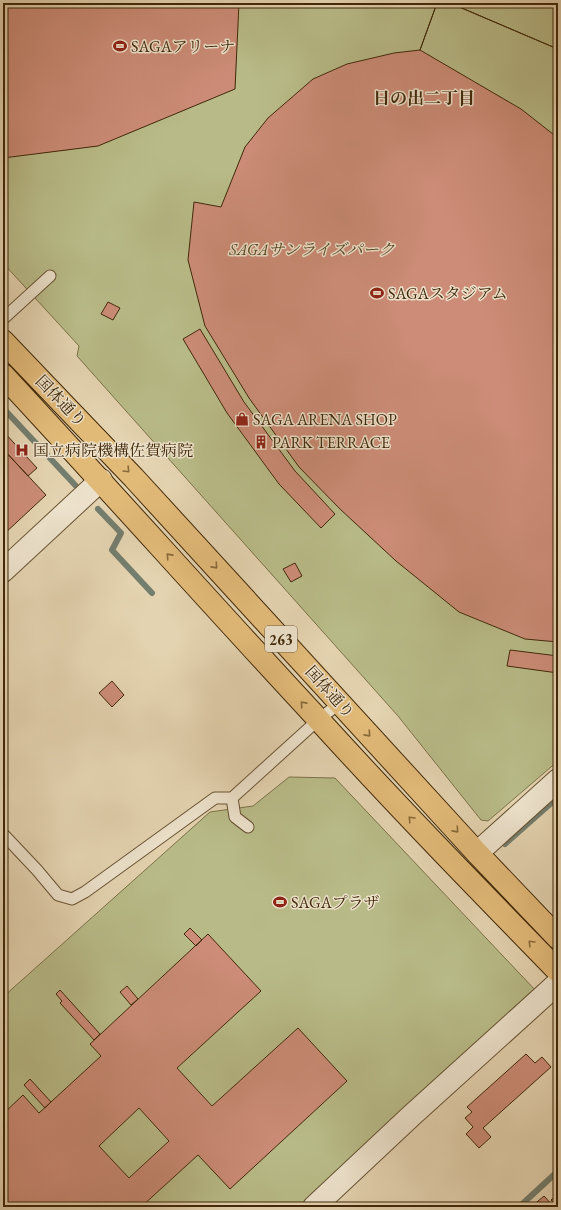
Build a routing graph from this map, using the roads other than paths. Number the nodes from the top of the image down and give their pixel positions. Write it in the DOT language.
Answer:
graph roads {
  1 [pos="50,276"];
  2 [pos="3,319"];
  3 [pos="3,341"];
  4 [pos="3,375"];
  5 [pos="101,480"];
  6 [pos="3,571"];
  7 [pos="340,703"];
  8 [pos="318,720"];
  9 [pos="558,780"];
  10 [pos="232,798"];
  11 [pos="248,827"];
  12 [pos="3,834"];
  13 [pos="477,853"];
  14 [pos="558,938"];
  15 [pos="558,971"];
  16 [pos="558,983"];
  17 [pos="314,1207"];
  1 -- 2 [label="lane"];
  3 -- 7 [label="highway, 国体通り / 263, one-way"];
  4 -- 5 [label="highway, 国体通り / 263"];
  5 -- 6 [label="street"];
  8 -- 5 [label="highway, 国体通り / 263, one-way"];
  7 -- 8 [label="lane"];
  7 -- 13 [label="highway, 国体通り / 263, one-way"];
  8 -- 10 [label="lane"];
  15 -- 8 [label="highway, 国体通り / 263, one-way"];
  9 -- 13 [label="street"];
  10 -- 11 [label="lane"];
  10 -- 12 [label="lane"];
  13 -- 14 [label="highway, 国体通り / 263"];
  16 -- 17 [label="street"];
}
